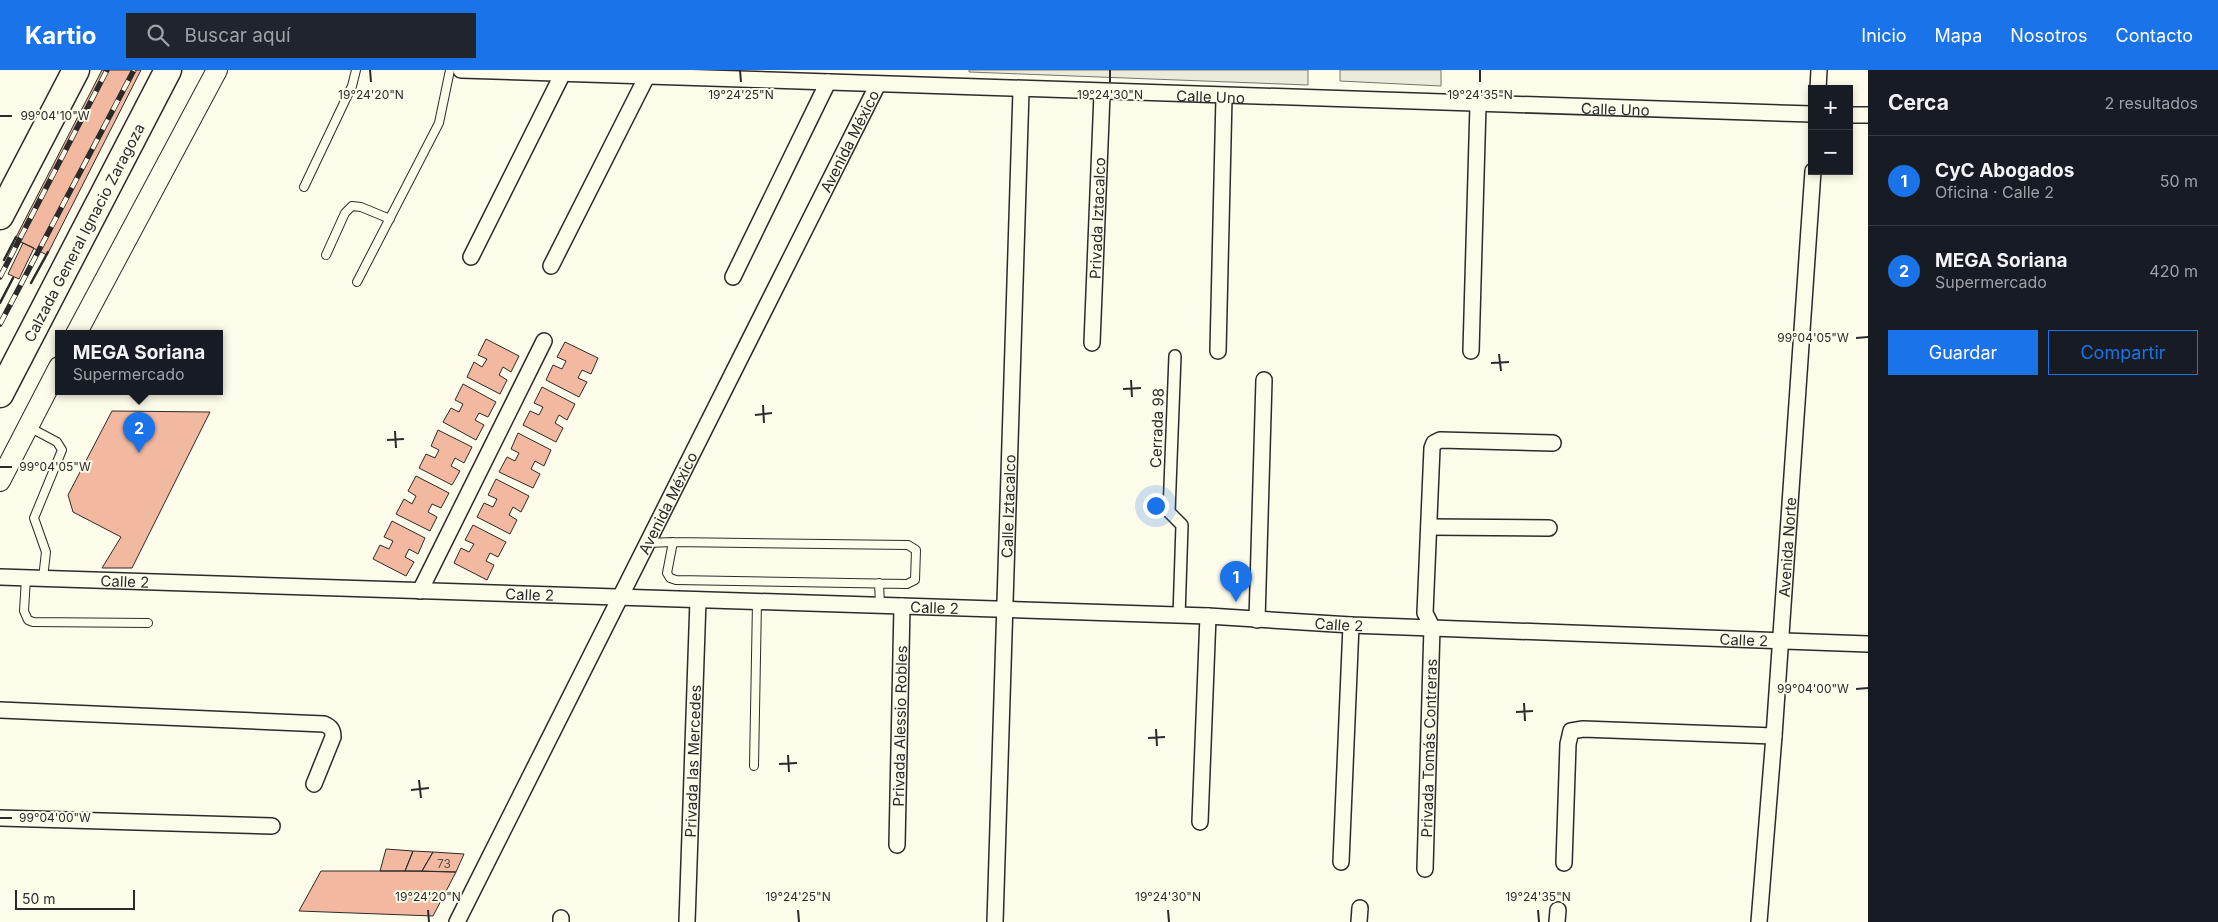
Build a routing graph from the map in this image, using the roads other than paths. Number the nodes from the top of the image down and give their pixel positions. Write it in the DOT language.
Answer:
graph roads {
  1 [pos="76,70"];
  2 [pos="168,70"];
  3 [pos="217,70"];
  4 [pos="356,70"];
  5 [pos="450,70"];
  6 [pos="460,70"];
  7 [pos="1819,70"];
  8 [pos="506,71"];
  9 [pos="563,73"];
  10 [pos="702,75"];
  11 [pos="646,78"];
  12 [pos="828,82"];
  13 [pos="878,84"];
  14 [pos="1818,85"];
  15 [pos="1022,91"];
  16 [pos="1102,94"];
  17 [pos="1224,97"];
  18 [pos="1478,105"];
  19 [pos="1808,114"];
  20 [pos="1853,114"];
  21 [pos="1868,115"];
  22 [pos="1813,175"];
  23 [pos="304,186"];
  24 [pos="0,216"];
  25 [pos="390,219"];
  26 [pos="326,256"];
  27 [pos="471,257"];
  28 [pos="551,266"];
  29 [pos="734,277"];
  30 [pos="357,282"];
  31 [pos="78,330"];
  32 [pos="544,341"];
  33 [pos="1092,343"];
  34 [pos="1218,351"];
  35 [pos="1471,351"];
  36 [pos="1175,356"];
  37 [pos="55,374"];
  38 [pos="1264,380"];
  39 [pos="0,394"];
  40 [pos="27,426"];
  41 [pos="1553,443"];
  42 [pos="0,481"];
  43 [pos="1429,527"];
  44 [pos="1548,528"];
  45 [pos="673,542"];
  46 [pos="647,543"];
  47 [pos="0,577"];
  48 [pos="26,578"];
  49 [pos="43,578"];
  50 [pos="879,583"];
  51 [pos="420,591"];
  52 [pos="620,597"];
  53 [pos="698,600"];
  54 [pos="757,602"];
  55 [pos="880,605"];
  56 [pos="902,606"];
  57 [pos="1006,610"];
  58 [pos="1179,616"];
  59 [pos="1208,616"];
  60 [pos="1257,620"];
  61 [pos="148,623"];
  62 [pos="1351,624"];
  63 [pos="1432,627"];
  64 [pos="1780,642"];
  65 [pos="1868,644"];
  66 [pos="0,710"];
  67 [pos="1774,736"];
  68 [pos="754,766"];
  69 [pos="314,784"];
  70 [pos="0,818"];
  71 [pos="1200,822"];
  72 [pos="272,826"];
  73 [pos="896,845"];
  74 [pos="1341,862"];
  75 [pos="1564,863"];
  76 [pos="1425,869"];
  77 [pos="456,922"];
  78 [pos="687,922"];
  79 [pos="995,922"];
  80 [pos="1759,922"];
  1 -- 24 [label="highway"];
  2 -- 39 [label="highway, Calzada General Ignacio Zaragoza"];
  3 -- 31 [label="main road"];
  4 -- 23 [label="lane"];
  5 -- 25 [label="lane"];
  6 -- 8 [label="street, Calle Uno"];
  7 -- 14 [label="street"];
  8 -- 9 [label="street, Calle Uno"];
  9 -- 11 [label="street, Calle Uno"];
  9 -- 27 [label="street"];
  10 -- 11 [label="street, Calle Uno"];
  10 -- 12 [label="street, Calle Uno"];
  11 -- 28 [label="street"];
  12 -- 13 [label="street, Calle Uno"];
  12 -- 29 [label="street"];
  13 -- 15 [label="street, Calle Uno"];
  13 -- 46 [label="street, Avenida México"];
  15 -- 16 [label="street, Calle Uno"];
  15 -- 57 [label="street, Calle Iztacalco"];
  16 -- 17 [label="street, Calle Uno"];
  16 -- 33 [label="street, Privada Iztacalco"];
  17 -- 18 [label="street, Calle Uno"];
  17 -- 34 [label="street"];
  18 -- 19 [label="street, Calle Uno"];
  18 -- 35 [label="street"];
  20 -- 21 [label="street"];
  22 -- 64 [label="street, Avenida Norte"];
  25 -- 26 [label="lane"];
  25 -- 30 [label="lane"];
  32 -- 51 [label="street"];
  36 -- 58 [label="street, Cerrada 98"];
  37 -- 40 [label="main road"];
  38 -- 60 [label="street"];
  40 -- 42 [label="main road"];
  40 -- 49 [label="lane"];
  41 -- 43 [label="street, Privada Tomás Contreras"];
  43 -- 44 [label="street"];
  43 -- 63 [label="street, Privada Tomás Contreras"];
  45 -- 46 [label="lane"];
  45 -- 50 [label="lane"];
  45 -- 50 [label="lane"];
  46 -- 52 [label="street, Avenida México"];
  47 -- 48 [label="street, Calle 2"];
  48 -- 49 [label="street, Calle 2"];
  48 -- 61 [label="lane"];
  49 -- 51 [label="street, Calle 2"];
  50 -- 55 [label="lane"];
  51 -- 52 [label="street, Calle 2"];
  52 -- 53 [label="street, Calle 2"];
  52 -- 77 [label="street, Avenida México"];
  53 -- 54 [label="street, Calle 2"];
  53 -- 78 [label="street, Privada las Mercedes"];
  54 -- 55 [label="street, Calle 2"];
  54 -- 68 [label="lane"];
  55 -- 56 [label="street, Calle 2"];
  56 -- 57 [label="street, Calle 2"];
  56 -- 73 [label="street, Privada Alessio Robles"];
  57 -- 58 [label="street, Calle 2"];
  57 -- 79 [label="street, Calle Iztacalco"];
  58 -- 59 [label="street, Calle 2"];
  59 -- 60 [label="street, Calle 2"];
  59 -- 71 [label="street"];
  60 -- 62 [label="street, Calle 2"];
  62 -- 63 [label="street, Calle 2"];
  62 -- 74 [label="street"];
  63 -- 64 [label="street, Calle 2"];
  63 -- 76 [label="street, Privada Tomás Contreras"];
  64 -- 65 [label="street, Calle 2"];
  64 -- 67 [label="street, Avenida Norte"];
  66 -- 69 [label="street"];
  67 -- 75 [label="street"];
  67 -- 80 [label="street, Avenida Norte"];
  70 -- 72 [label="street"];
}
